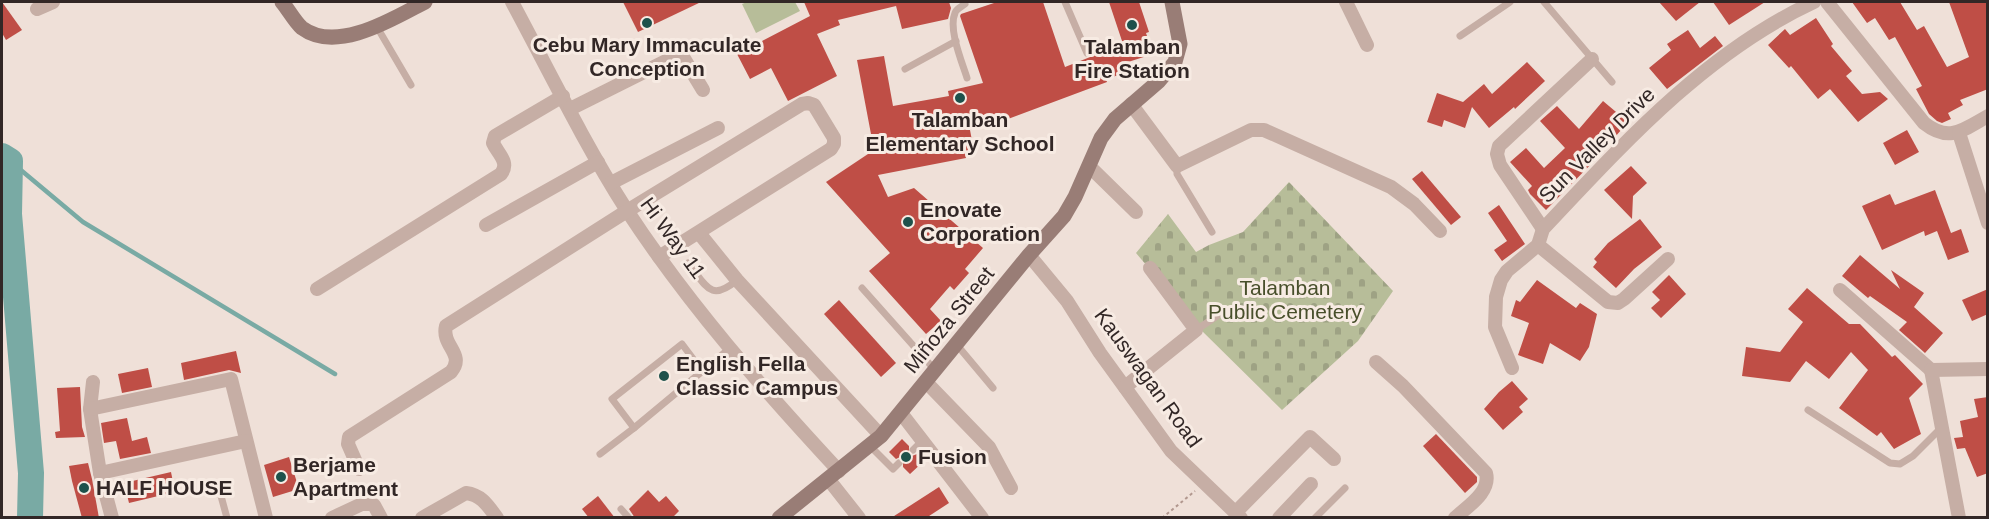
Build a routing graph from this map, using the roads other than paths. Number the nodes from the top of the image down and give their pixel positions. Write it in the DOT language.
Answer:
graph roads {
  1 [pos="53,2"];
  2 [pos="282,2"];
  3 [pos="425,2"];
  4 [pos="512,2"];
  5 [pos="967,2"];
  6 [pos="1065,2"];
  7 [pos="1172,2"];
  8 [pos="1346,2"];
  9 [pos="1510,2"];
  10 [pos="1544,2"];
  11 [pos="1814,2"];
  12 [pos="1827,2"];
  13 [pos="38,9"];
  14 [pos="377,27"];
  15 [pos="1460,36"];
  16 [pos="956,41"];
  17 [pos="1367,45"];
  18 [pos="1087,53"];
  19 [pos="1592,59"];
  20 [pos="905,69"];
  21 [pos="967,78"];
  22 [pos="1611,82"];
  23 [pos="411,85"];
  24 [pos="703,90"];
  25 [pos="563,96"];
  26 [pos="1131,104"];
  27 [pos="570,109"];
  28 [pos="1988,116"];
  29 [pos="718,128"];
  30 [pos="1959,133"];
  31 [pos="598,162"];
  32 [pos="1089,166"];
  33 [pos="1177,166"];
  34 [pos="611,183"];
  35 [pos="627,211"];
  36 [pos="1136,212"];
  37 [pos="1988,223"];
  38 [pos="486,225"];
  39 [pos="1543,229"];
  40 [pos="1440,231"];
  41 [pos="1212,232"];
  42 [pos="699,233"];
  43 [pos="1538,245"];
  44 [pos="1029,255"];
  45 [pos="660,257"];
  46 [pos="1668,259"];
  47 [pos="688,263"];
  48 [pos="1150,268"];
  49 [pos="737,280"];
  50 [pos="862,288"];
  51 [pos="317,289"];
  52 [pos="1840,290"];
  53 [pos="1217,316"];
  54 [pos="1196,330"];
  55 [pos="957,345"];
  56 [pos="729,349"];
  57 [pos="1376,362"];
  58 [pos="1512,368"];
  59 [pos="1988,369"];
  60 [pos="1931,370"];
  61 [pos="703,372"];
  62 [pos="931,376"];
  63 [pos="93,382"];
  64 [pos="1125,387"];
  65 [pos="993,388"];
  66 [pos="90,409"];
  67 [pos="1808,410"];
  68 [pos="901,413"];
  69 [pos="1943,426"];
  70 [pos="634,428"];
  71 [pos="875,440"];
  72 [pos="246,441"];
  73 [pos="600,454"];
  74 [pos="1334,459"];
  75 [pos="899,463"];
  76 [pos="359,469"];
  77 [pos="100,473"];
  78 [pos="834,476"];
  79 [pos="1311,484"];
  80 [pos="1011,488"];
  81 [pos="1345,489"];
  82 [pos="221,496"];
  83 [pos="621,509"];
  84 [pos="1239,515"];
  85 [pos="112,518"];
  86 [pos="227,518"];
  87 [pos="266,518"];
  88 [pos="332,518"];
  89 [pos="381,518"];
  90 [pos="422,518"];
  91 [pos="497,518"];
  92 [pos="629,518"];
  93 [pos="779,518"];
  94 [pos="859,518"];
  95 [pos="982,518"];
  96 [pos="1279,518"];
  97 [pos="1315,518"];
  98 [pos="1455,518"];
  99 [pos="1959,518"];
  1 -- 13 [label="street"];
  2 -- 14 [label="main road"];
  3 -- 14 [label="main road"];
  4 -- 25 [label="street, Hi Way 11"];
  5 -- 16 [label="lane"];
  6 -- 18 [label="lane"];
  7 -- 26 [label="main road, Miñoza Street"];
  8 -- 17 [label="street"];
  9 -- 15 [label="lane"];
  10 -- 19 [label="lane"];
  11 -- 39 [label="street, Sun Valley Drive"];
  12 -- 30 [label="street"];
  14 -- 23 [label="lane"];
  16 -- 20 [label="lane"];
  16 -- 21 [label="lane"];
  19 -- 22 [label="lane"];
  19 -- 39 [label="street"];
  24 -- 27 [label="street"];
  25 -- 27 [label="street, Hi Way 11"];
  25 -- 51 [label="street"];
  26 -- 32 [label="main road, Miñoza Street"];
  26 -- 33 [label="street"];
  27 -- 31 [label="street, Hi Way 11"];
  28 -- 30 [label="street"];
  29 -- 34 [label="street"];
  30 -- 37 [label="street"];
  31 -- 34 [label="street, Hi Way 11"];
  31 -- 38 [label="street"];
  32 -- 36 [label="street"];
  32 -- 44 [label="main road, Miñoza Street"];
  33 -- 40 [label="street"];
  33 -- 41 [label="lane"];
  34 -- 35 [label="street, Hi Way 11"];
  35 -- 42 [label="street"];
  35 -- 45 [label="street, Hi Way 11"];
  35 -- 76 [label="street"];
  39 -- 43 [label="street, Sun Valley Drive"];
  42 -- 45 [label="street"];
  42 -- 49 [label="street"];
  43 -- 46 [label="street"];
  43 -- 58 [label="street"];
  44 -- 55 [label="main road, Miñoza Street"];
  44 -- 64 [label="street, Kauswagan Road"];
  45 -- 56 [label="street, Hi Way 11"];
  47 -- 49 [label="lane"];
  48 -- 54 [label="street"];
  49 -- 71 [label="street"];
  50 -- 62 [label="lane"];
  52 -- 60 [label="street"];
  53 -- 54 [label="lane"];
  54 -- 64 [label="street"];
  55 -- 62 [label="main road, Miñoza Street"];
  55 -- 65 [label="lane"];
  56 -- 61 [label="lane"];
  56 -- 78 [label="street, Hi Way 11"];
  57 -- 98 [label="street"];
  59 -- 60 [label="street"];
  60 -- 69 [label="street"];
  61 -- 70 [label="lane"];
  61 -- 70 [label="lane"];
  62 -- 68 [label="main road, Miñoza Street"];
  62 -- 80 [label="street"];
  63 -- 66 [label="street"];
  64 -- 84 [label="street, Kauswagan Road"];
  66 -- 72 [label="street"];
  66 -- 77 [label="street"];
  67 -- 69 [label="lane"];
  68 -- 71 [label="main road, Miñoza Street"];
  68 -- 95 [label="street"];
  69 -- 99 [label="street"];
  70 -- 73 [label="lane"];
  71 -- 75 [label="lane"];
  71 -- 78 [label="main road, Miñoza Street"];
  72 -- 77 [label="street"];
  72 -- 87 [label="street"];
  74 -- 84 [label="street"];
  77 -- 85 [label="street"];
  78 -- 93 [label="main road, Miñoza Street"];
  78 -- 94 [label="street, Hi Way 11"];
  79 -- 96 [label="street"];
  81 -- 97 [label="lane"];
  82 -- 86 [label="lane"];
  83 -- 92 [label="lane"];
  88 -- 89 [label="street"];
  90 -- 91 [label="street"];
}
